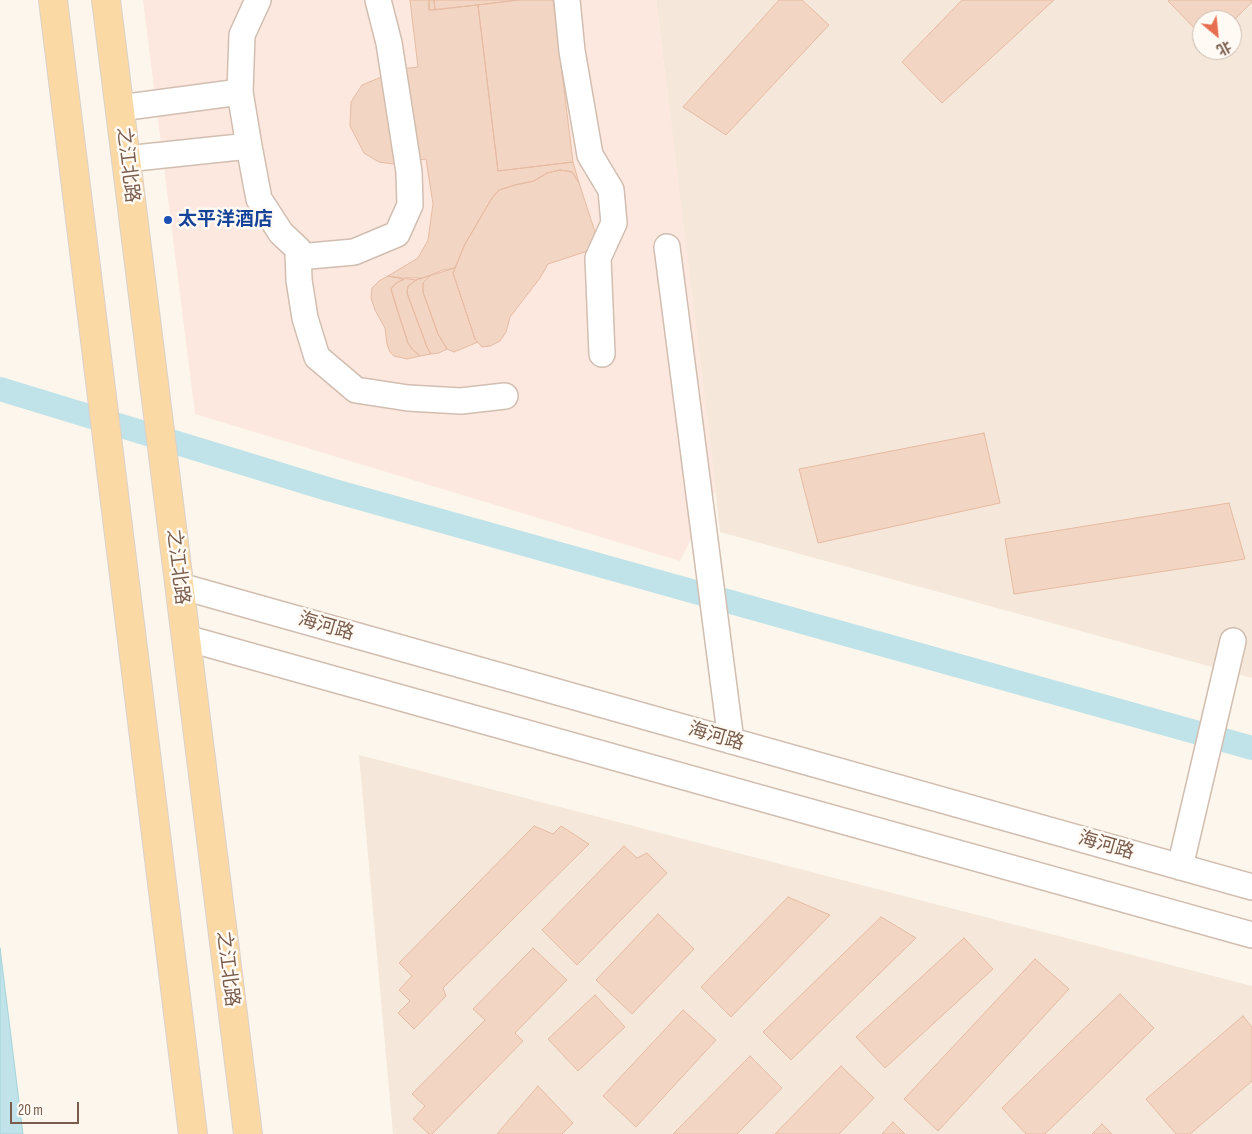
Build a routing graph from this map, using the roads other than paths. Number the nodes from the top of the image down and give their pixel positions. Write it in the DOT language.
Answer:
graph roads {
  1 [pos="53,0"];
  2 [pos="106,0"];
  3 [pos="258,0"];
  4 [pos="378,0"];
  5 [pos="567,0"];
  6 [pos="240,92"];
  7 [pos="120,108"];
  8 [pos="250,146"];
  9 [pos="126,159"];
  10 [pos="667,247"];
  11 [pos="298,257"];
  12 [pos="602,354"];
  13 [pos="505,396"];
  14 [pos="180,586"];
  15 [pos="186,638"];
  16 [pos="1232,647"];
  17 [pos="731,741"];
  18 [pos="1180,867"];
  19 [pos="1252,887"];
  20 [pos="1252,935"];
  21 [pos="193,1134"];
  22 [pos="248,1134"];
  1 -- 21 [label="main road"];
  2 -- 7 [label="main road, 之江北路"];
  3 -- 6 [label="street"];
  4 -- 11 [label="street"];
  5 -- 12 [label="street"];
  6 -- 7 [label="street"];
  6 -- 8 [label="street"];
  7 -- 9 [label="main road, 之江北路"];
  8 -- 9 [label="street"];
  8 -- 11 [label="street"];
  9 -- 14 [label="main road, 之江北路"];
  10 -- 17 [label="street"];
  11 -- 13 [label="street"];
  14 -- 15 [label="main road, 之江北路"];
  14 -- 17 [label="street, 海河路"];
  15 -- 20 [label="street"];
  15 -- 22 [label="main road, 之江北路"];
  16 -- 18 [label="street"];
  17 -- 18 [label="street, 海河路"];
  18 -- 19 [label="street, 海河路"];
}
